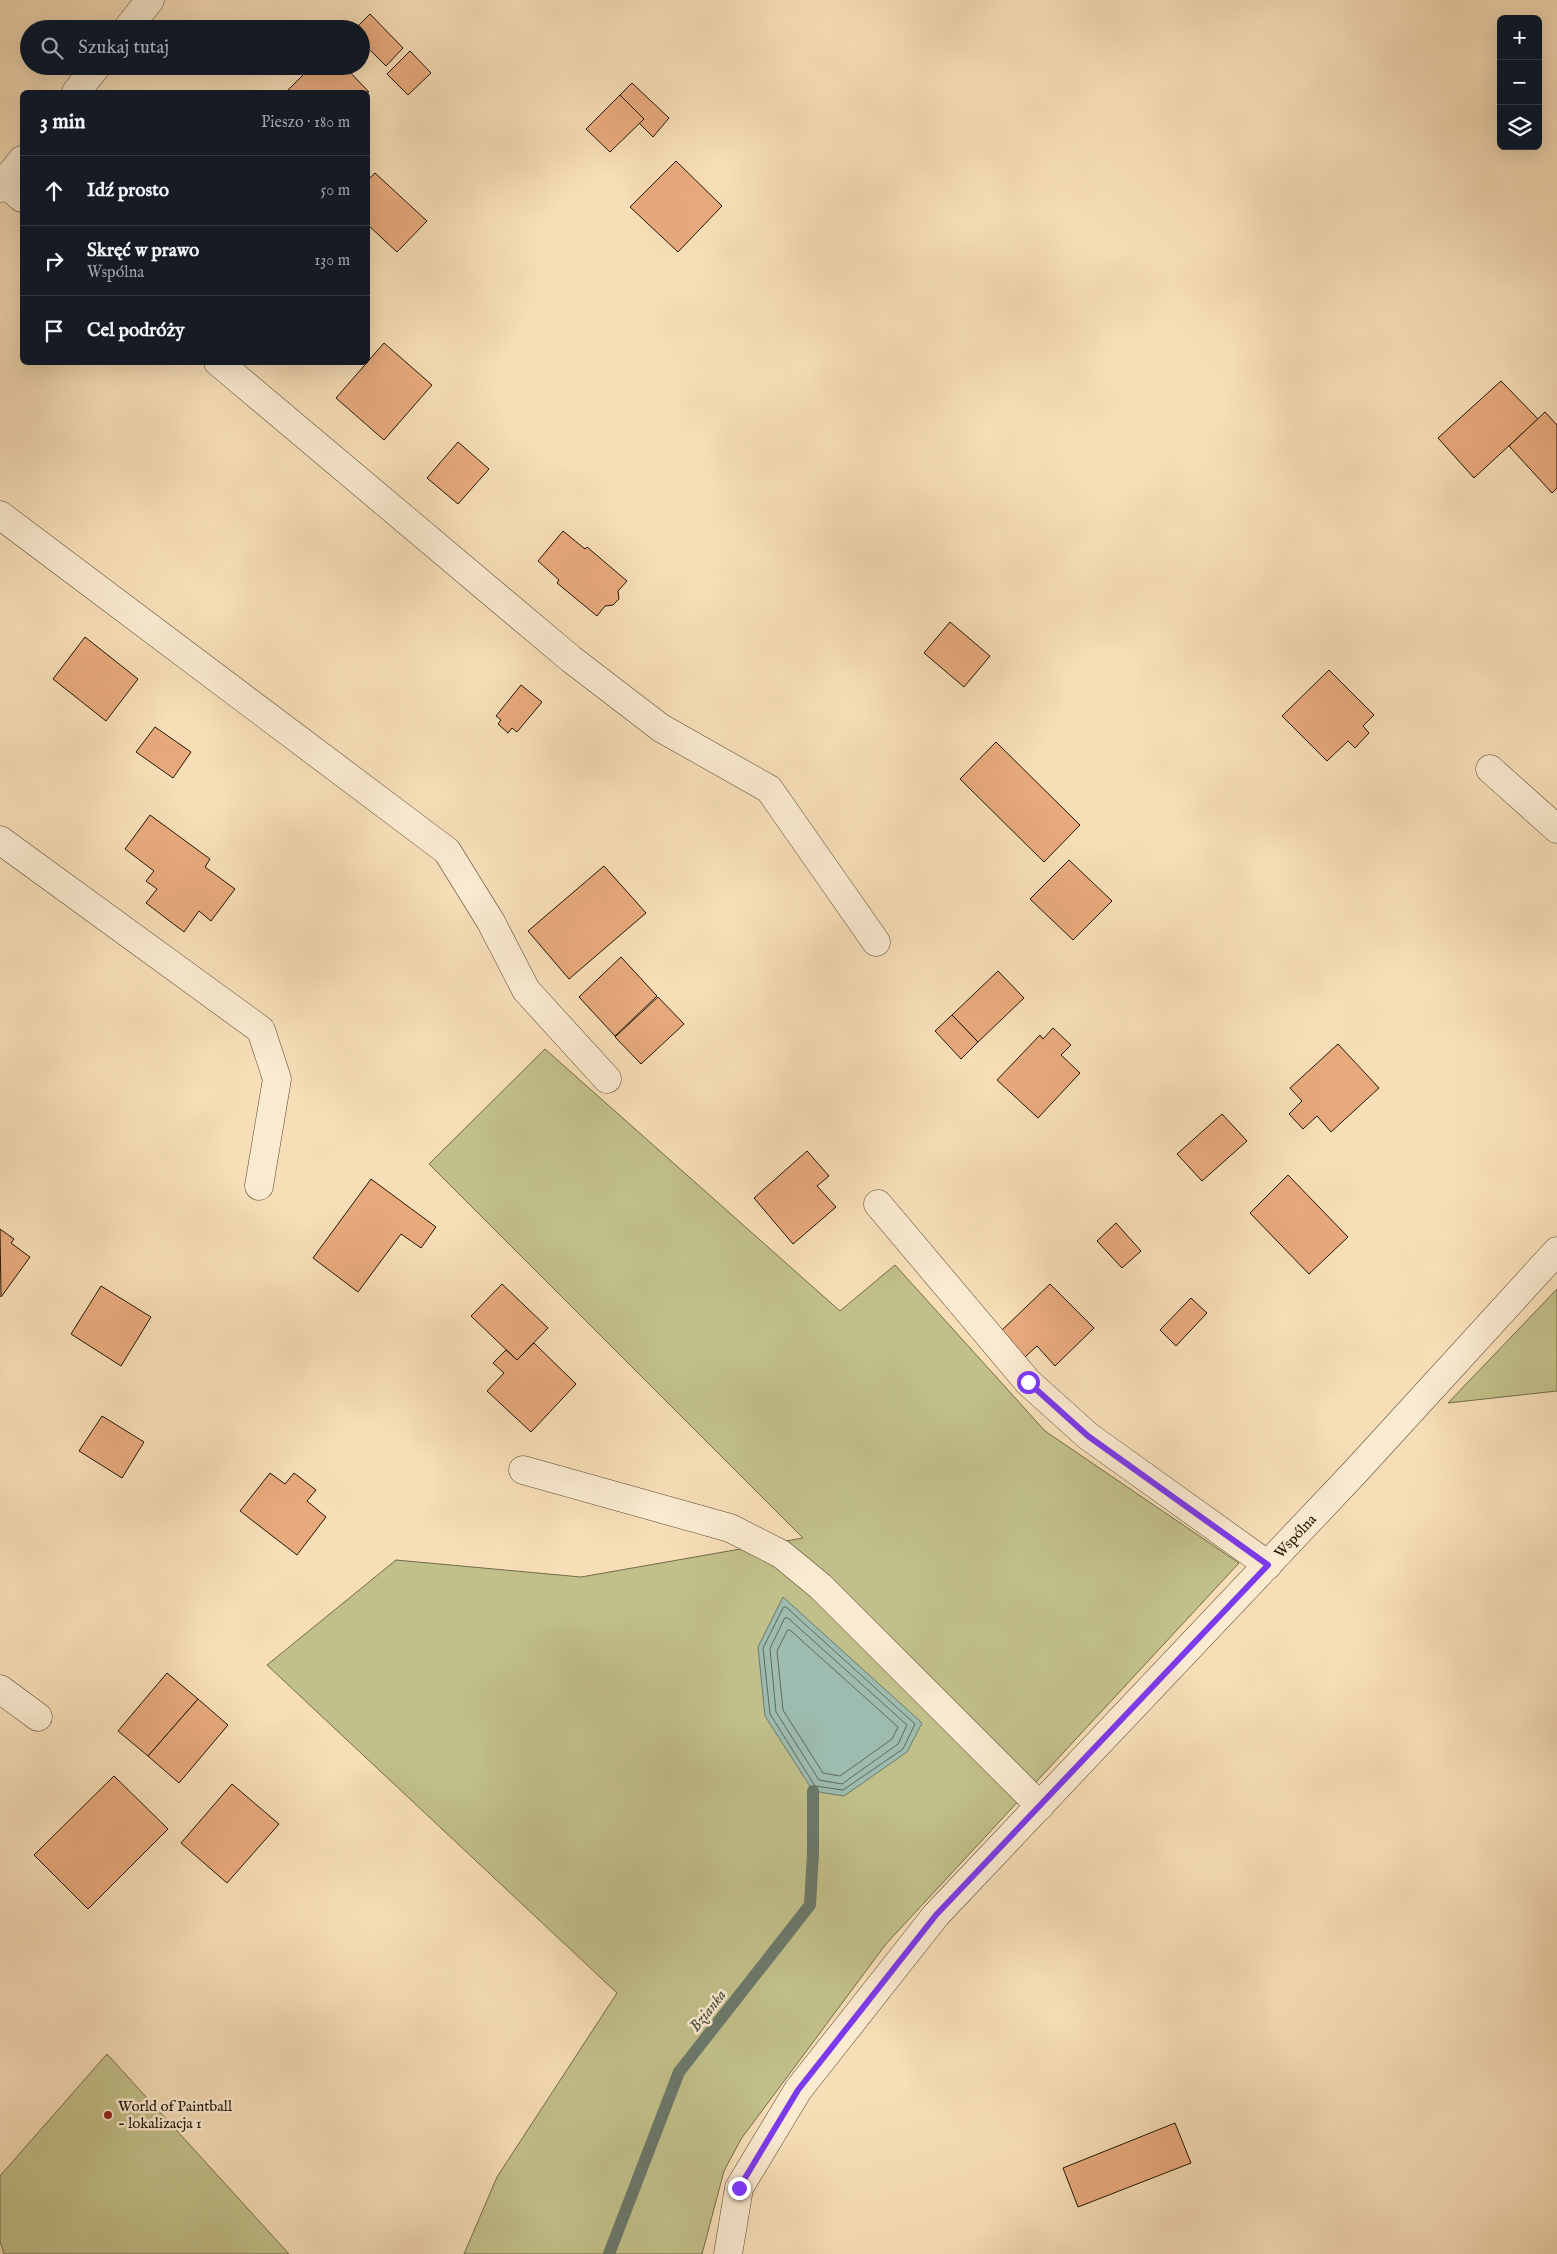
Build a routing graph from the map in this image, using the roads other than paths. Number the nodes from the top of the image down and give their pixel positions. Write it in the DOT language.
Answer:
graph roads {
  1 [pos="150,0"];
  2 [pos="134,20"];
  3 [pos="90,75"];
  4 [pos="78,90"];
  5 [pos="20,164"];
  6 [pos="9,189"];
  7 [pos="222,365"];
  8 [pos="0,515"];
  9 [pos="1490,769"];
  10 [pos="1557,829"];
  11 [pos="0,840"];
  12 [pos="876,942"];
  13 [pos="607,1079"];
  14 [pos="259,1186"];
  15 [pos="878,1204"];
  16 [pos="1557,1252"];
  17 [pos="523,1470"];
  18 [pos="1268,1565"];
  19 [pos="0,1689"];
  20 [pos="38,1717"];
  21 [pos="1040,1806"];
  22 [pos="728,2254"];
  1 -- 2 [label="street"];
  3 -- 4 [label="street"];
  5 -- 6 [label="street"];
  7 -- 12 [label="street"];
  8 -- 13 [label="street"];
  9 -- 10 [label="street"];
  11 -- 14 [label="street"];
  15 -- 18 [label="street"];
  16 -- 18 [label="street, Wspólna"];
  17 -- 21 [label="street"];
  18 -- 21 [label="street, Wspólna"];
  19 -- 20 [label="street"];
  21 -- 22 [label="street, Wspólna"];
}
